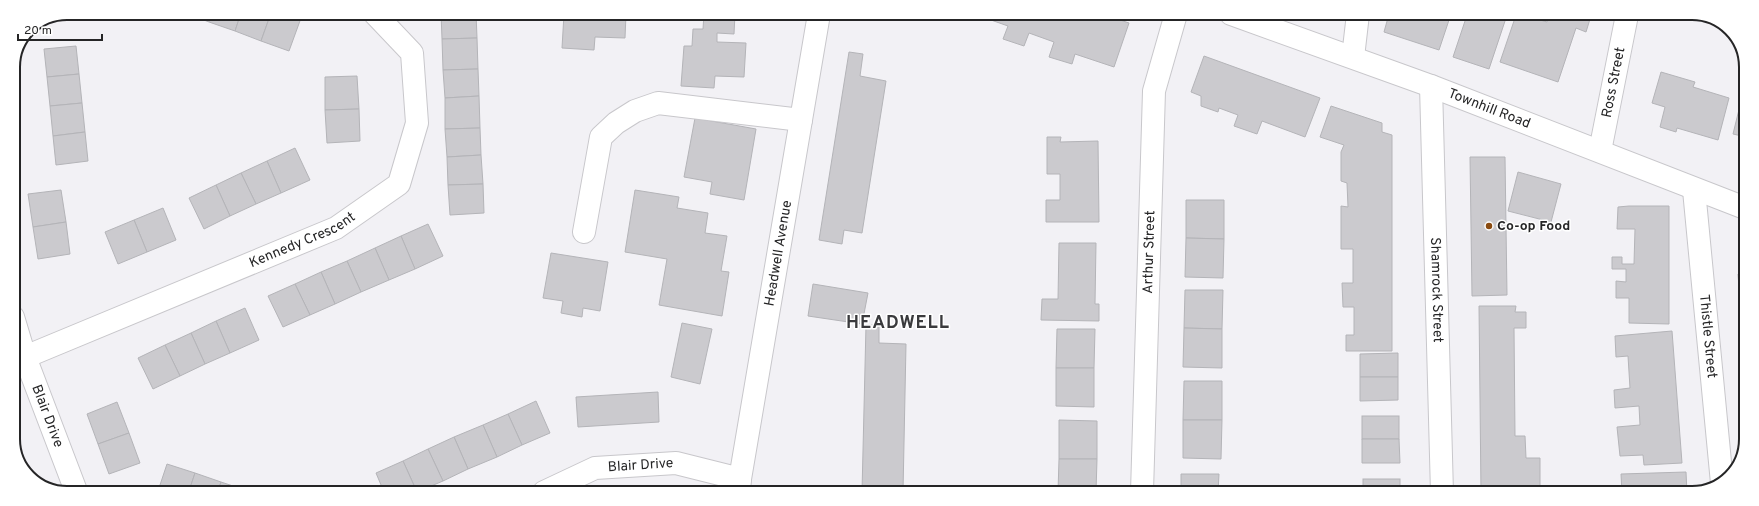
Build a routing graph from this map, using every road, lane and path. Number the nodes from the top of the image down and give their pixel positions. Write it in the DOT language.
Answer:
graph roads {
  1 [pos="381,20"];
  2 [pos="818,20"];
  3 [pos="1174,20"];
  4 [pos="1248,20"];
  5 [pos="1357,20"];
  6 [pos="1626,20"];
  7 [pos="1353,57"];
  8 [pos="1431,86"];
  9 [pos="801,120"];
  10 [pos="1600,151"];
  11 [pos="1694,190"];
  12 [pos="1739,206"];
  13 [pos="584,232"];
  14 [pos="20,342"];
  15 [pos="24,357"];
  16 [pos="1721,476"];
  17 [pos="739,485"];
  18 [pos="74,486"];
  19 [pos="557,486"];
  20 [pos="1142,486"];
  21 [pos="1442,486"];
  1 -- 15 [label="street, Kennedy Crescent"];
  2 -- 9 [label="street, Headwell Avenue"];
  3 -- 20 [label="street, Arthur Street"];
  4 -- 7 [label="street, Townhill Road"];
  5 -- 7 [label="street"];
  6 -- 10 [label="street, Ross Street"];
  7 -- 8 [label="street, Townhill Road"];
  8 -- 10 [label="street, Townhill Road"];
  8 -- 21 [label="street, Shamrock Street"];
  9 -- 13 [label="street"];
  9 -- 17 [label="street, Headwell Avenue"];
  10 -- 11 [label="street, Townhill Road"];
  11 -- 12 [label="street, Townhill Road"];
  11 -- 16 [label="street, Thistle Street"];
  14 -- 15 [label="street, Blair Drive"];
  15 -- 18 [label="street, Blair Drive"];
  17 -- 19 [label="street, Blair Drive"];
}
